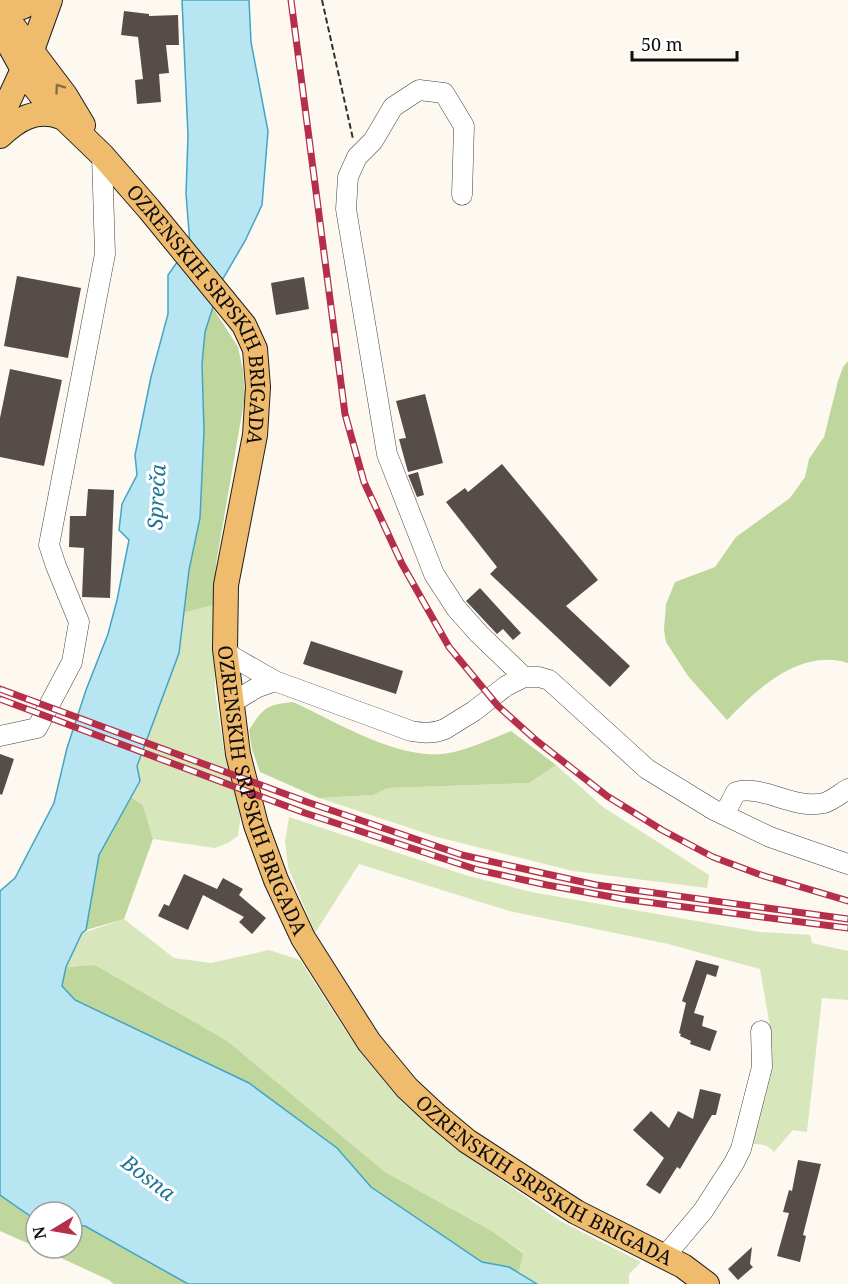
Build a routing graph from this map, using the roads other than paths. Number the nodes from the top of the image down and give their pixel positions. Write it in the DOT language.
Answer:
graph roads {
  1 [pos="37,0"];
  2 [pos="50,0"];
  3 [pos="0,11"];
  4 [pos="0,28"];
  5 [pos="27,60"];
  6 [pos="61,117"];
  7 [pos="0,119"];
  8 [pos="0,136"];
  9 [pos="102,155"];
  10 [pos="462,195"];
  11 [pos="225,649"];
  12 [pos="524,676"];
  13 [pos="275,681"];
  14 [pos="231,703"];
  15 [pos="0,736"];
  16 [pos="848,789"];
  17 [pos="724,815"];
  18 [pos="848,864"];
  19 [pos="761,1031"];
  20 [pos="664,1256"];
  21 [pos="707,1284"];
  1 -- 3 [label="main road"];
  2 -- 5 [label="main road"];
  3 -- 5 [label="main road"];
  4 -- 5 [label="main road"];
  5 -- 6 [label="main road, OZRENSKIH SRPSKIH BRIGADA"];
  5 -- 7 [label="main road"];
  9 -- 5 [label="main road, OZRENSKIH SRPSKIH BRIGADA, one-way"];
  6 -- 8 [label="main road"];
  6 -- 9 [label="main road, OZRENSKIH SRPSKIH BRIGADA"];
  9 -- 11 [label="main road, OZRENSKIH SRPSKIH BRIGADA"];
  9 -- 15 [label="street"];
  10 -- 12 [label="street"];
  11 -- 13 [label="street"];
  11 -- 14 [label="main road, OZRENSKIH SRPSKIH BRIGADA"];
  12 -- 13 [label="street"];
  12 -- 17 [label="street"];
  13 -- 14 [label="street"];
  14 -- 20 [label="main road, OZRENSKIH SRPSKIH BRIGADA"];
  16 -- 17 [label="street"];
  17 -- 18 [label="street"];
  19 -- 20 [label="street"];
  20 -- 21 [label="main road, OZRENSKIH SRPSKIH BRIGADA"];
}
